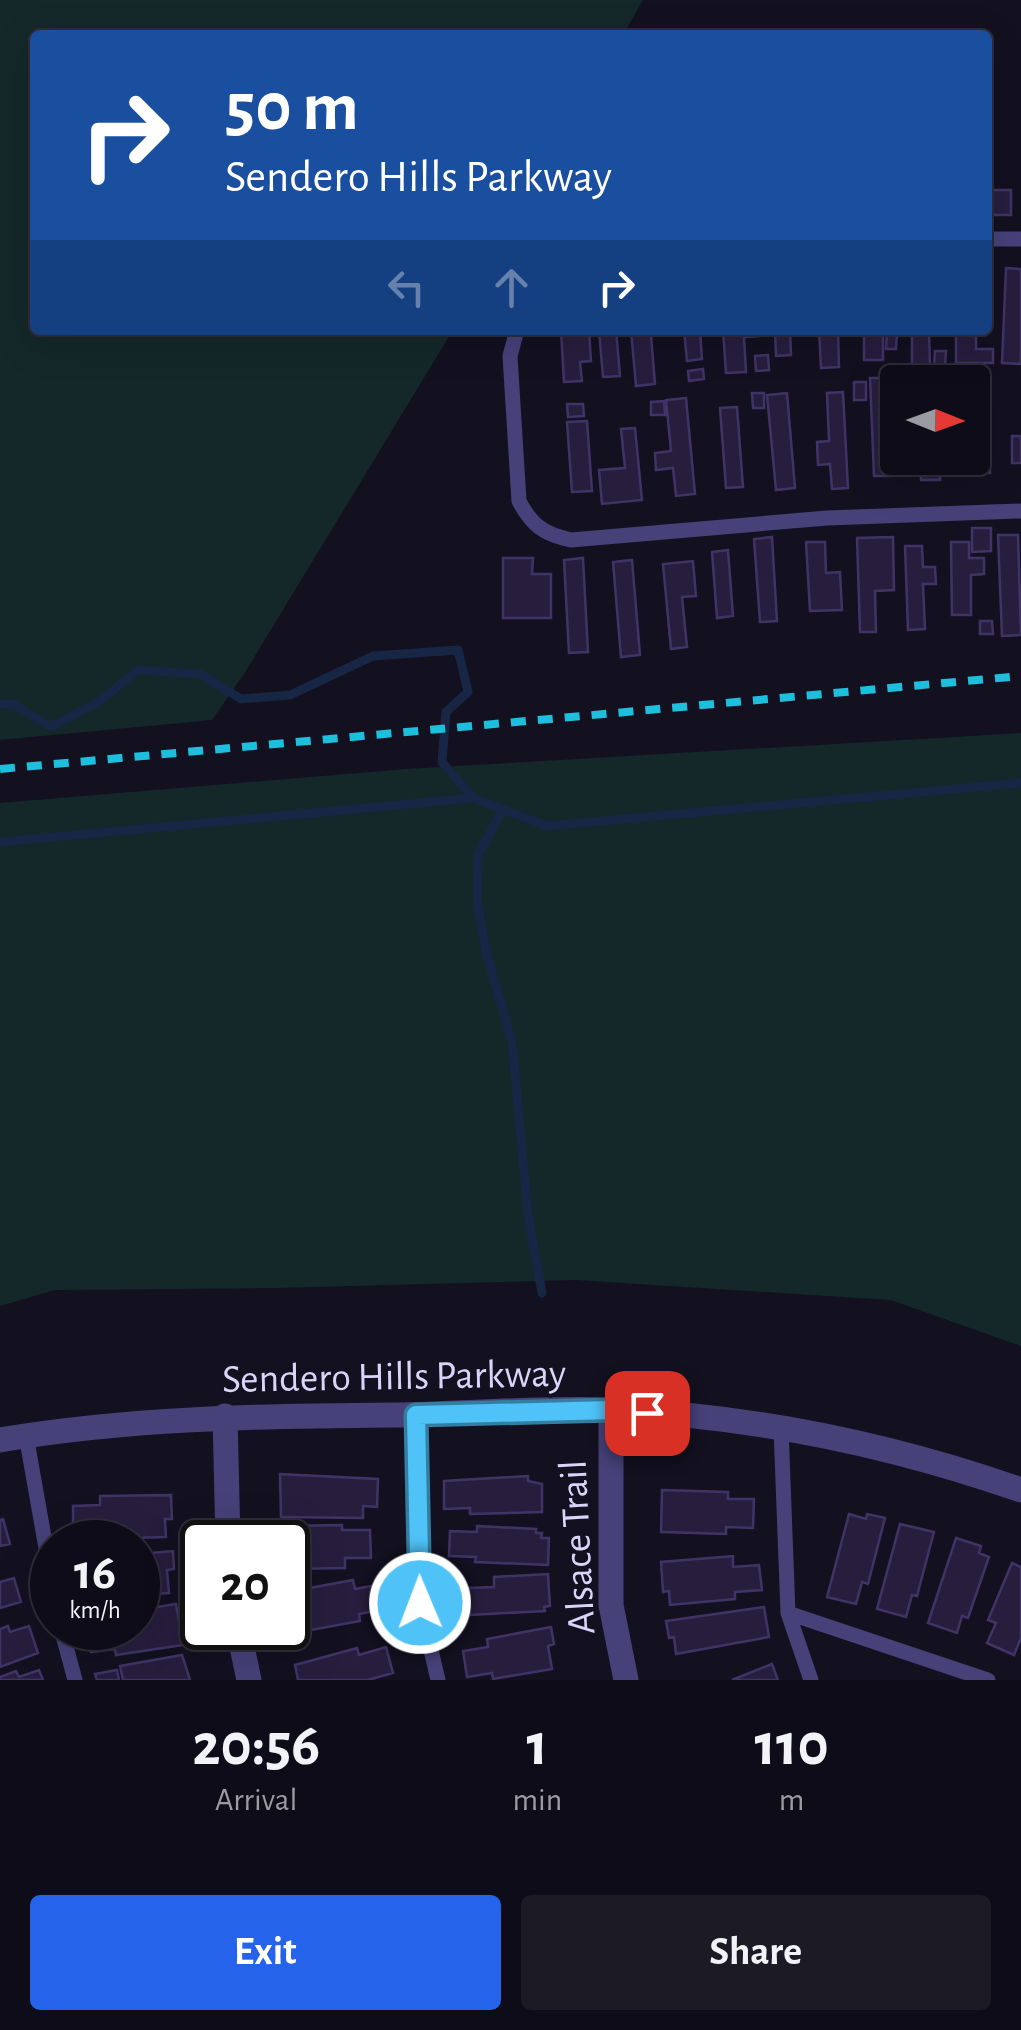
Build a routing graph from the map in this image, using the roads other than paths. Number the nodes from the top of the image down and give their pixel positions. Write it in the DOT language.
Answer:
graph roads {
  1 [pos="992,239"];
  2 [pos="1021,239"];
  3 [pos="515,335"];
  4 [pos="1021,511"];
  5 [pos="611,1410"];
  6 [pos="416,1415"];
  7 [pos="225,1416"];
  8 [pos="781,1428"];
  9 [pos="26,1435"];
  10 [pos="0,1440"];
  11 [pos="1021,1490"];
  12 [pos="41,1520"];
  13 [pos="227,1520"];
  14 [pos="788,1613"];
  15 [pos="66,1650"];
  16 [pos="243,1650"];
  17 [pos="74,1680"];
  18 [pos="249,1680"];
  19 [pos="438,1680"];
  20 [pos="626,1680"];
  21 [pos="811,1680"];
  22 [pos="988,1680"];
  1 -- 2 [label="lane"];
  3 -- 4 [label="lane"];
  5 -- 6 [label="street, Sendero Hills Parkway"];
  5 -- 8 [label="street, Sendero Hills Parkway"];
  5 -- 20 [label="street, Alsace Trail"];
  6 -- 7 [label="street, Sendero Hills Parkway"];
  6 -- 19 [label="lane"];
  7 -- 9 [label="street, Sendero Hills Parkway"];
  7 -- 13 [label="street"];
  8 -- 11 [label="street, Sendero Hills Parkway"];
  8 -- 14 [label="lane"];
  9 -- 10 [label="street, Sendero Hills Parkway"];
  9 -- 12 [label="lane"];
  14 -- 21 [label="lane"];
  14 -- 22 [label="lane"];
  15 -- 17 [label="lane"];
  16 -- 18 [label="street"];
}
